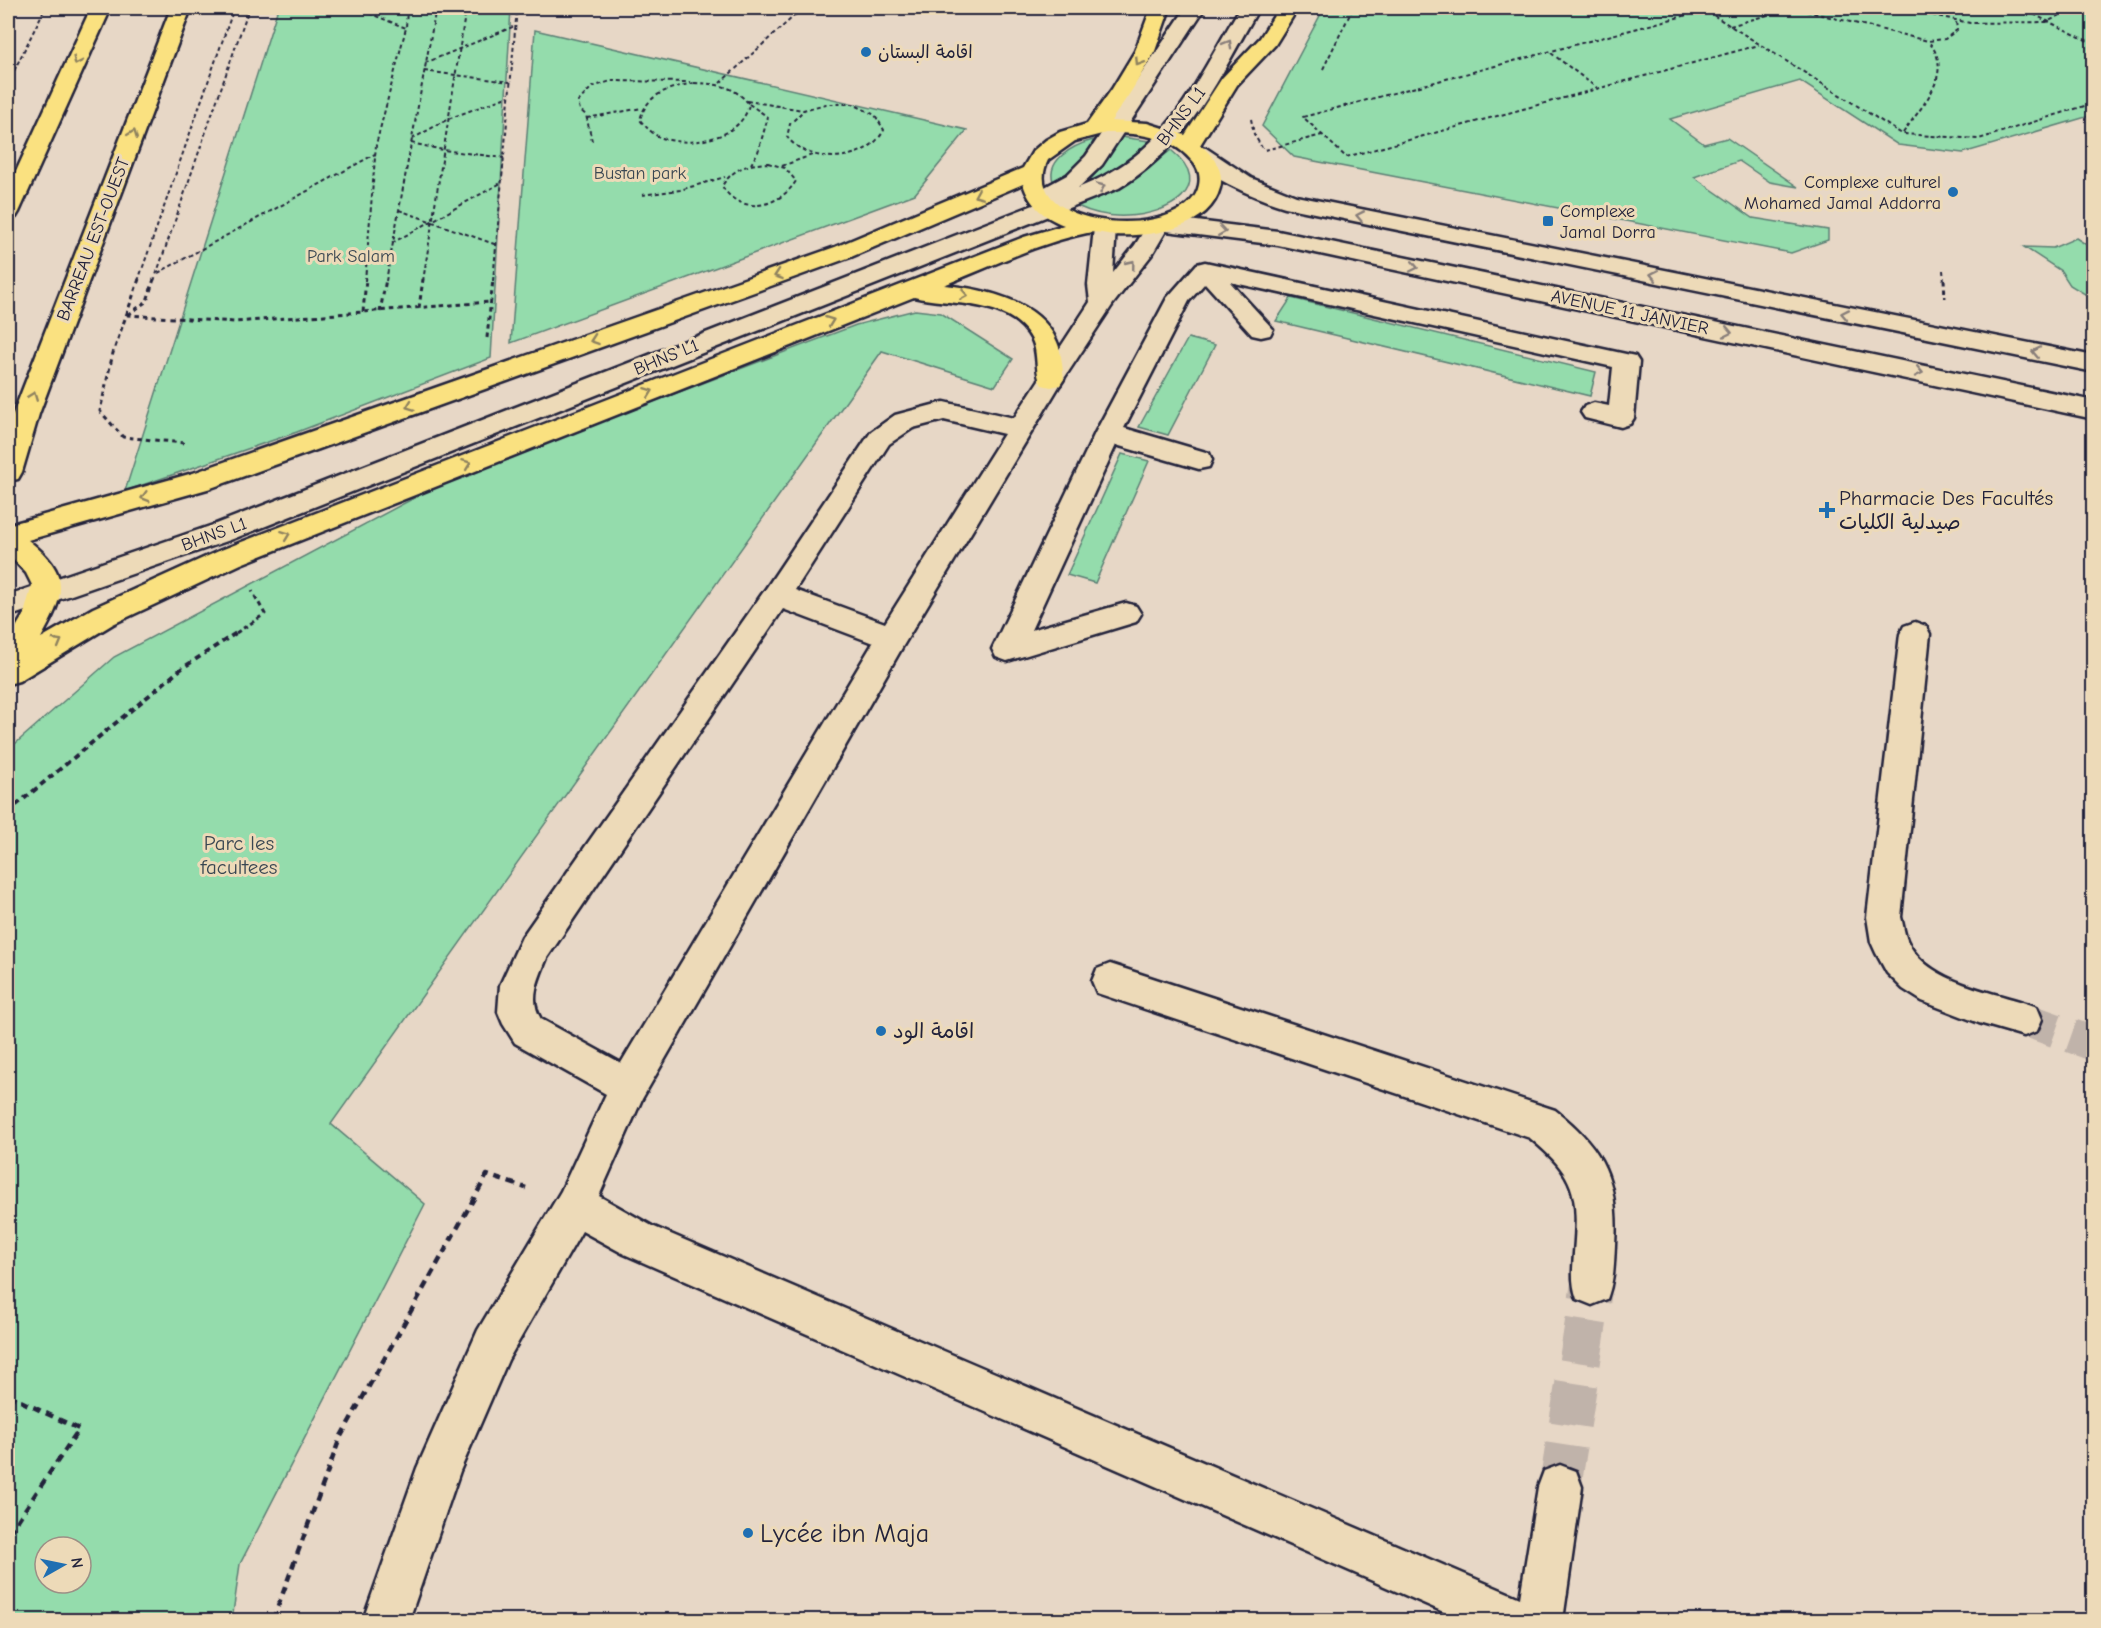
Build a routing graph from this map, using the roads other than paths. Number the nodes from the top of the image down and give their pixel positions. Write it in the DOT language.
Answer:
graph roads {
  1 [pos="101,8"];
  2 [pos="181,8"];
  3 [pos="1160,8"];
  4 [pos="1195,8"];
  5 [pos="1250,8"];
  6 [pos="1288,8"];
  7 [pos="1118,127"];
  8 [pos="1094,129"];
  9 [pos="1186,145"];
  10 [pos="1032,172"];
  11 [pos="1045,202"];
  12 [pos="8,212"];
  13 [pos="1161,225"];
  14 [pos="1096,226"];
  15 [pos="1205,269"];
  16 [pos="906,291"];
  17 [pos="1102,302"];
  18 [pos="1261,329"];
  19 [pos="2094,364"];
  20 [pos="1051,379"];
  21 [pos="2094,410"];
  22 [pos="1594,412"];
  23 [pos="1021,429"];
  24 [pos="1108,433"];
  25 [pos="1199,460"];
  26 [pos="8,472"];
  27 [pos="8,535"];
  28 [pos="8,540"];
  29 [pos="47,588"];
  30 [pos="777,595"];
  31 [pos="8,597"];
  32 [pos="8,606"];
  33 [pos="1126,614"];
  34 [pos="1916,634"];
  35 [pos="892,638"];
  36 [pos="8,663"];
  37 [pos="8,672"];
  38 [pos="1110,981"];
  39 [pos="2024,1019"];
  40 [pos="629,1086"];
  41 [pos="575,1205"];
  42 [pos="1592,1284"];
  43 [pos="1560,1487"];
  44 [pos="386,1620"];
  45 [pos="1515,1620"];
  46 [pos="1540,1620"];
  1 -- 12 [label="main road, one-way"];
  26 -- 2 [label="main road, BARREAU EST-OUEST, one-way"];
  3 -- 8 [label="main road, one-way"];
  4 -- 7 [label="street, BHNS L1"];
  9 -- 5 [label="street, BHNS L1, one-way"];
  6 -- 9 [label="main road"];
  7 -- 8 [label="main road"];
  7 -- 9 [label="main road"];
  7 -- 11 [label="street, BHNS L1"];
  8 -- 10 [label="main road"];
  11 -- 9 [label="street, BHNS L1, one-way"];
  9 -- 13 [label="main road"];
  19 -- 9 [label="street, AVENUE 11 JANVIER, one-way"];
  10 -- 11 [label="main road"];
  10 -- 27 [label="main road, one-way"];
  11 -- 14 [label="main road"];
  11 -- 29 [label="street, BHNS L1"];
  13 -- 14 [label="main road"];
  17 -- 13 [label="street, one-way"];
  13 -- 21 [label="street, AVENUE 11 JANVIER, one-way"];
  14 -- 16 [label="main road"];
  14 -- 17 [label="street"];
  15 -- 18 [label="street"];
  15 -- 22 [label="street"];
  15 -- 24 [label="street"];
  16 -- 20 [label="main road, one-way"];
  37 -- 16 [label="main road, one-way"];
  17 -- 20 [label="street"];
  20 -- 23 [label="street"];
  23 -- 30 [label="street"];
  23 -- 35 [label="street"];
  24 -- 25 [label="street"];
  24 -- 33 [label="street"];
  28 -- 29 [label="main road"];
  29 -- 31 [label="street, BHNS L1"];
  29 -- 32 [label="street, BHNS L1"];
  29 -- 36 [label="main road"];
  30 -- 35 [label="street"];
  30 -- 40 [label="street"];
  34 -- 39 [label="street"];
  35 -- 40 [label="street"];
  38 -- 42 [label="street"];
  40 -- 41 [label="street"];
  41 -- 44 [label="street"];
  41 -- 45 [label="street"];
  43 -- 46 [label="street"];
}
